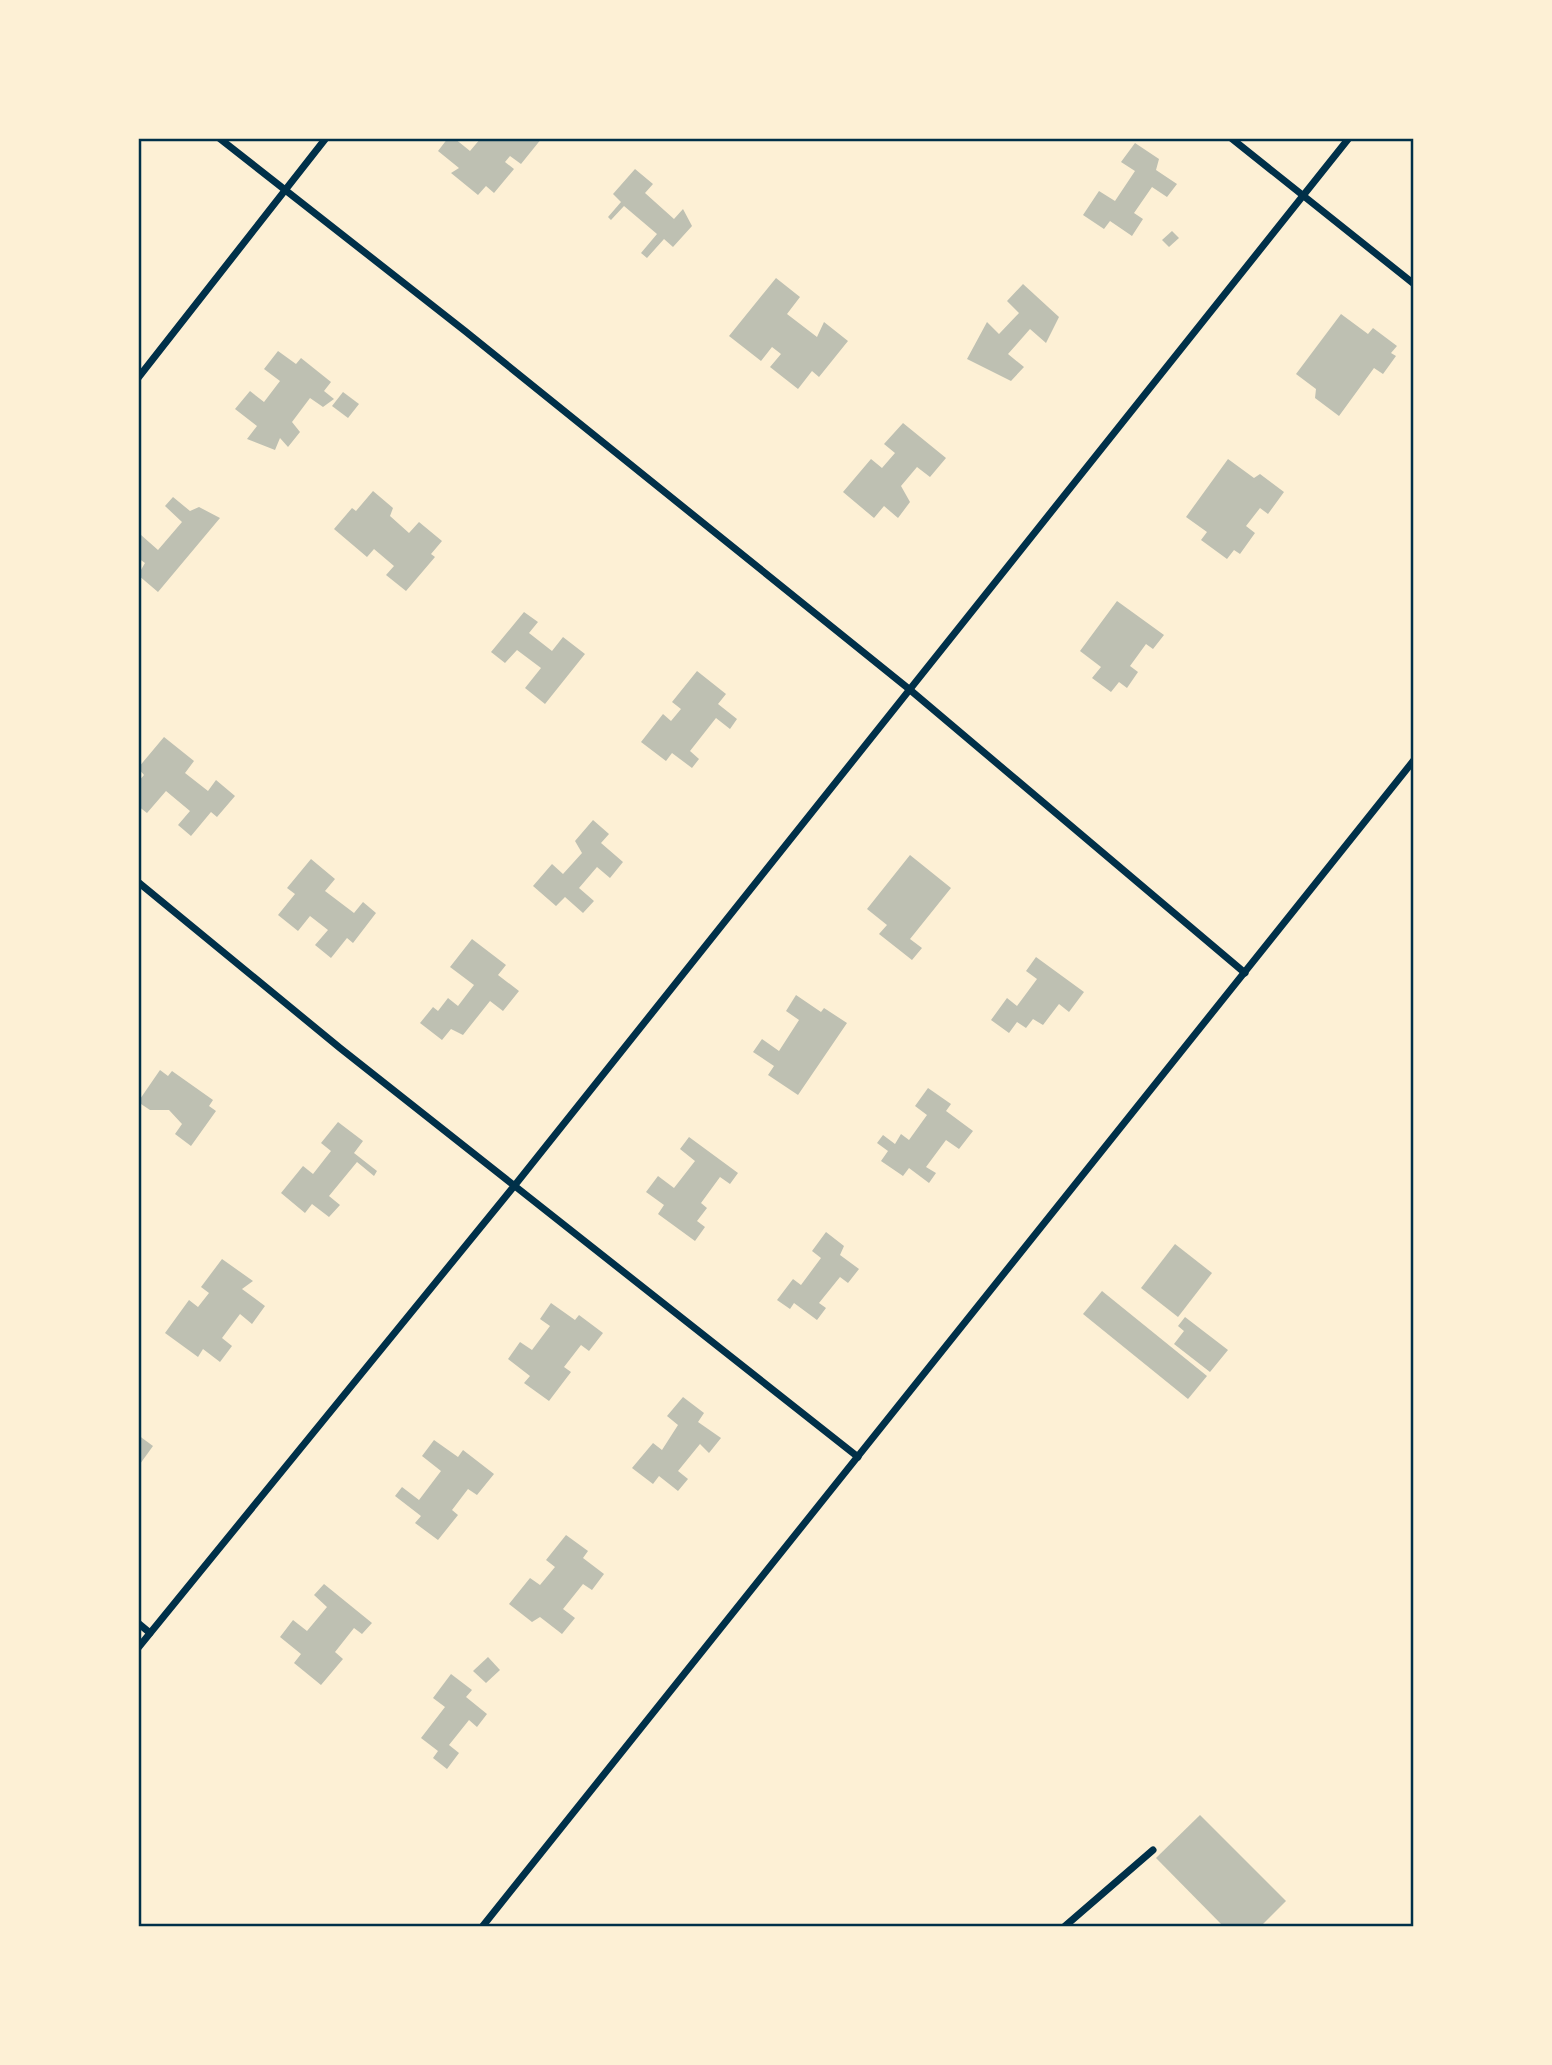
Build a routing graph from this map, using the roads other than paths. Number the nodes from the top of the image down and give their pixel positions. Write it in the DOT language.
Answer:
graph roads {
  1 [pos="219,138"];
  2 [pos="326,138"];
  3 [pos="1231,138"];
  4 [pos="1349,138"];
  5 [pos="284,190"];
  6 [pos="1303,196"];
  7 [pos="1414,284"];
  8 [pos="138,378"];
  9 [pos="909,689"];
  10 [pos="1414,760"];
  11 [pos="138,881"];
  12 [pos="1245,973"];
  13 [pos="514,1185"];
  14 [pos="858,1457"];
  15 [pos="138,1623"];
  16 [pos="150,1633"];
  17 [pos="138,1648"];
  18 [pos="1153,1850"];
  19 [pos="482,1927"];
  20 [pos="1064,1927"];
  1 -- 5 [label="street"];
  2 -- 5 [label="street"];
  3 -- 6 [label="street"];
  4 -- 6 [label="street"];
  5 -- 8 [label="street"];
  5 -- 9 [label="street"];
  6 -- 7 [label="street"];
  6 -- 9 [label="street"];
  9 -- 12 [label="street"];
  9 -- 13 [label="street"];
  10 -- 12 [label="street"];
  11 -- 13 [label="street"];
  12 -- 14 [label="street"];
  13 -- 14 [label="street"];
  13 -- 16 [label="street"];
  14 -- 19 [label="street"];
  15 -- 16 [label="street"];
  16 -- 17 [label="street"];
  18 -- 20 [label="street"];
}
